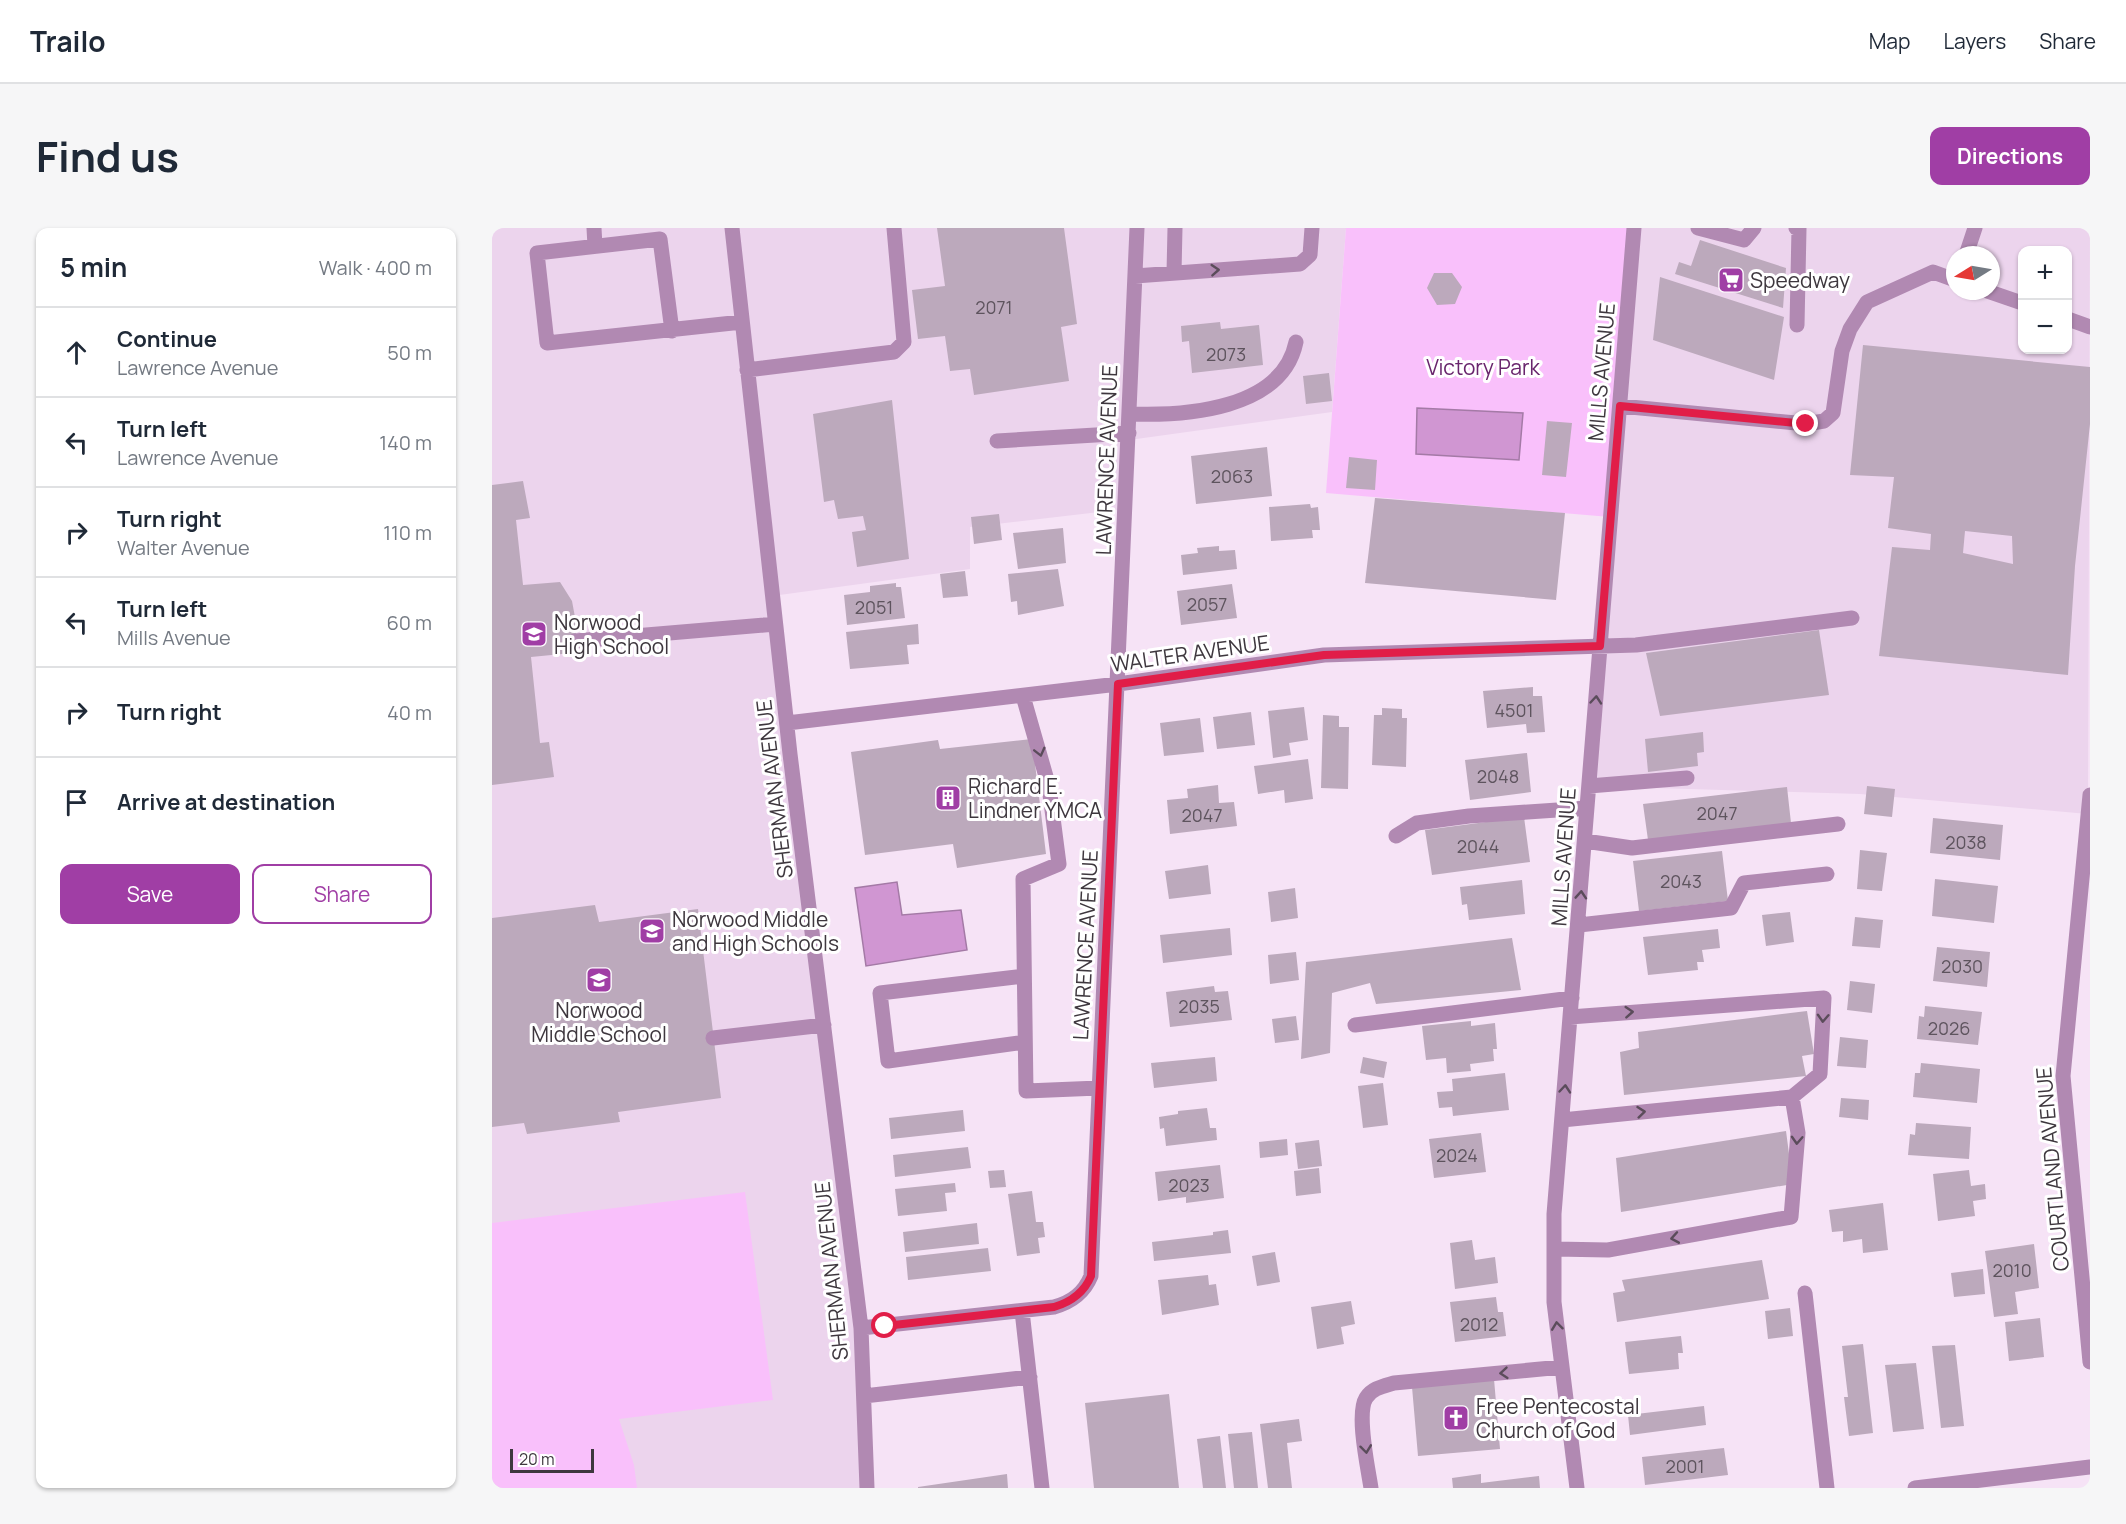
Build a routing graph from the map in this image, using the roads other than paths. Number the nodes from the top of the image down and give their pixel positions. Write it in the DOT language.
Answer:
graph roads {
  1 [pos="594,228"];
  2 [pos="732,228"];
  3 [pos="894,228"];
  4 [pos="1137,228"];
  5 [pos="1175,228"];
  6 [pos="1312,228"];
  7 [pos="1634,228"];
  8 [pos="1698,228"];
  9 [pos="1754,228"];
  10 [pos="1796,228"];
  11 [pos="1975,228"];
  12 [pos="595,246"];
  13 [pos="1969,246"];
  14 [pos="1174,273"];
  15 [pos="1135,276"];
  16 [pos="1946,277"];
  17 [pos="2000,295"];
  18 [pos="2018,302"];
  19 [pos="2072,321"];
  20 [pos="742,322"];
  21 [pos="1797,325"];
  22 [pos="2090,327"];
  23 [pos="672,331"];
  24 [pos="1296,342"];
  25 [pos="747,370"];
  26 [pos="1620,406"];
  27 [pos="1130,414"];
  28 [pos="1129,434"];
  29 [pos="998,441"];
  30 [pos="1852,618"];
  31 [pos="776,624"];
  32 [pos="575,641"];
  33 [pos="1600,646"];
  34 [pos="1118,684"];
  35 [pos="1023,696"];
  36 [pos="787,723"];
  37 [pos="1687,778"];
  38 [pos="1589,786"];
  39 [pos="2090,795"];
  40 [pos="1587,808"];
  41 [pos="1838,824"];
  42 [pos="1396,836"];
  43 [pos="1585,841"];
  44 [pos="1827,874"];
  45 [pos="1579,925"];
  46 [pos="1024,976"];
  47 [pos="1572,998"];
  48 [pos="1570,1017"];
  49 [pos="824,1024"];
  50 [pos="1355,1025"];
  51 [pos="713,1038"];
  52 [pos="1025,1042"];
  53 [pos="1099,1088"];
  54 [pos="1792,1097"];
  55 [pos="1562,1120"];
  56 [pos="1555,1249"];
  57 [pos="1805,1293"];
  58 [pos="1022,1311"];
  59 [pos="861,1328"];
  60 [pos="2090,1362"];
  61 [pos="1562,1367"];
  62 [pos="1030,1377"];
  63 [pos="864,1396"];
  64 [pos="2090,1467"];
  65 [pos="1370,1481"];
  66 [pos="867,1488"];
  67 [pos="1042,1488"];
  68 [pos="1577,1488"];
  69 [pos="1827,1488"];
  70 [pos="1914,1488"];
  1 -- 12 [label="street"];
  2 -- 20 [label="street, SHERMAN AVENUE"];
  3 -- 25 [label="street"];
  4 -- 15 [label="street, LAWRENCE AVENUE"];
  5 -- 14 [label="street"];
  14 -- 6 [label="street, one-way"];
  7 -- 26 [label="street, MILLS AVENUE"];
  8 -- 9 [label="street"];
  10 -- 21 [label="street"];
  11 -- 13 [label="street"];
  12 -- 23 [label="street"];
  12 -- 23 [label="street"];
  14 -- 15 [label="street"];
  15 -- 27 [label="street, LAWRENCE AVENUE"];
  16 -- 26 [label="street"];
  17 -- 18 [label="street"];
  19 -- 22 [label="street"];
  20 -- 23 [label="street"];
  20 -- 25 [label="street, SHERMAN AVENUE"];
  24 -- 27 [label="street"];
  25 -- 31 [label="street, SHERMAN AVENUE"];
  26 -- 33 [label="street, MILLS AVENUE"];
  27 -- 28 [label="street, LAWRENCE AVENUE"];
  28 -- 29 [label="street"];
  28 -- 34 [label="street, LAWRENCE AVENUE"];
  30 -- 33 [label="street, WALTER AVENUE"];
  31 -- 32 [label="street"];
  31 -- 36 [label="street, SHERMAN AVENUE"];
  33 -- 34 [label="street, WALTER AVENUE"];
  38 -- 33 [label="street, MILLS AVENUE, one-way"];
  34 -- 35 [label="street, WALTER AVENUE"];
  34 -- 53 [label="street, LAWRENCE AVENUE"];
  35 -- 36 [label="street, WALTER AVENUE"];
  35 -- 46 [label="street, one-way"];
  36 -- 49 [label="street, SHERMAN AVENUE"];
  37 -- 38 [label="street"];
  38 -- 40 [label="street, MILLS AVENUE"];
  39 -- 60 [label="street, COURTLAND AVENUE"];
  40 -- 42 [label="street"];
  40 -- 43 [label="street, MILLS AVENUE"];
  41 -- 43 [label="street"];
  45 -- 43 [label="street, MILLS AVENUE, one-way"];
  44 -- 45 [label="street"];
  45 -- 47 [label="street, MILLS AVENUE"];
  46 -- 52 [label="street"];
  46 -- 52 [label="street"];
  47 -- 48 [label="street, MILLS AVENUE"];
  47 -- 50 [label="street"];
  48 -- 54 [label="street, one-way"];
  55 -- 48 [label="street, MILLS AVENUE, one-way"];
  49 -- 51 [label="street"];
  49 -- 59 [label="street, SHERMAN AVENUE"];
  52 -- 53 [label="street"];
  53 -- 58 [label="street, LAWRENCE AVENUE"];
  55 -- 54 [label="street, one-way"];
  54 -- 56 [label="street, one-way"];
  55 -- 56 [label="street, MILLS AVENUE"];
  61 -- 56 [label="street, MILLS AVENUE, one-way"];
  57 -- 69 [label="street"];
  58 -- 59 [label="street, LAWRENCE AVENUE"];
  58 -- 62 [label="street"];
  59 -- 63 [label="street, SHERMAN AVENUE"];
  61 -- 65 [label="street, one-way"];
  61 -- 68 [label="street, MILLS AVENUE"];
  62 -- 63 [label="street"];
  62 -- 67 [label="street"];
  63 -- 66 [label="street, SHERMAN AVENUE"];
  64 -- 70 [label="street"];
}
